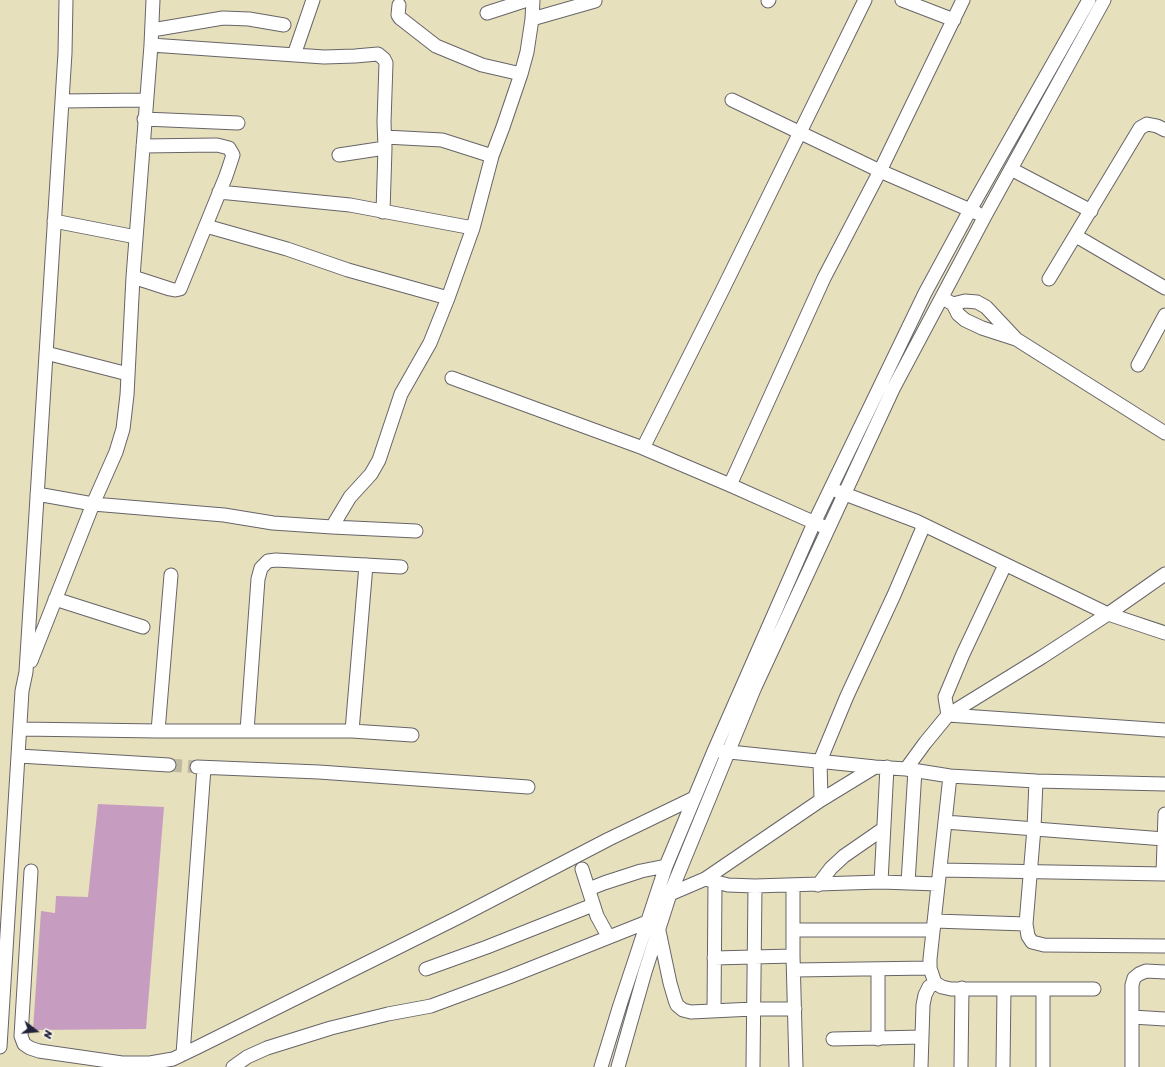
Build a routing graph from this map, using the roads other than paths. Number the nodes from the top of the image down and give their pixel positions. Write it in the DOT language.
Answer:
graph roads {
  1 [pos="66,0"];
  2 [pos="153,0"];
  3 [pos="312,0"];
  4 [pos="527,0"];
  5 [pos="533,0"];
  6 [pos="865,0"];
  7 [pos="902,0"];
  8 [pos="963,0"];
  9 [pos="1089,0"];
  10 [pos="1104,0"];
  11 [pos="397,2"];
  12 [pos="595,2"];
  13 [pos="487,13"];
  14 [pos="532,19"];
  15 [pos="954,20"];
  16 [pos="284,25"];
  17 [pos="152,30"];
  18 [pos="151,45"];
  19 [pos="294,55"];
  20 [pos="521,74"];
  21 [pos="62,100"];
  22 [pos="146,100"];
  23 [pos="732,100"];
  24 [pos="144,119"];
  25 [pos="238,123"];
  26 [pos="1165,130"];
  27 [pos="800,132"];
  28 [pos="385,142"];
  29 [pos="142,146"];
  30 [pos="339,156"];
  31 [pos="492,156"];
  32 [pos="1011,169"];
  33 [pos="880,171"];
  34 [pos="219,192"];
  35 [pos="970,210"];
  36 [pos="1091,211"];
  37 [pos="383,212"];
  38 [pos="985,216"];
  39 [pos="54,221"];
  40 [pos="206,226"];
  41 [pos="473,228"];
  42 [pos="1076,236"];
  43 [pos="136,237"];
  44 [pos="133,277"];
  45 [pos="1049,279"];
  46 [pos="1165,288"];
  47 [pos="448,298"];
  48 [pos="948,301"];
  49 [pos="1165,315"];
  50 [pos="1016,339"];
  51 [pos="46,353"];
  52 [pos="1138,365"];
  53 [pos="128,374"];
  54 [pos="452,378"];
  55 [pos="1165,433"];
  56 [pos="643,448"];
  57 [pos="730,485"];
  58 [pos="830,488"];
  59 [pos="37,494"];
  60 [pos="845,494"];
  61 [pos="93,504"];
  62 [pos="814,523"];
  63 [pos="924,525"];
  64 [pos="332,527"];
  65 [pos="416,530"];
  66 [pos="829,530"];
  67 [pos="366,565"];
  68 [pos="1005,565"];
  69 [pos="401,567"];
  70 [pos="1165,574"];
  71 [pos="171,575"];
  72 [pos="55,599"];
  73 [pos="1108,614"];
  74 [pos="143,627"];
  75 [pos="1165,633"];
  76 [pos="26,672"];
  77 [pos="948,715"];
  78 [pos="21,729"];
  79 [pos="1165,730"];
  80 [pos="158,731"];
  81 [pos="247,731"];
  82 [pos="352,731"];
  83 [pos="412,735"];
  84 [pos="714,751"];
  85 [pos="728,752"];
  86 [pos="19,756"];
  87 [pos="820,761"];
  88 [pos="170,766"];
  89 [pos="881,767"];
  90 [pos="910,769"];
  91 [pos="950,776"];
  92 [pos="1036,781"];
  93 [pos="1165,784"];
  94 [pos="528,787"];
  95 [pos="694,798"];
  96 [pos="821,800"];
  97 [pos="1165,814"];
  98 [pos="945,822"];
  99 [pos="1034,828"];
  100 [pos="883,830"];
  101 [pos="1164,839"];
  102 [pos="666,866"];
  103 [pos="582,869"];
  104 [pos="940,870"];
  105 [pos="31,871"];
  106 [pos="1031,872"];
  107 [pos="1164,874"];
  108 [pos="710,881"];
  109 [pos="881,882"];
  110 [pos="908,883"];
  111 [pos="793,884"];
  112 [pos="938,884"];
  113 [pos="818,885"];
  114 [pos="755,886"];
  115 [pos="589,889"];
  116 [pos="670,894"];
  117 [pos="593,905"];
  118 [pos="647,922"];
  119 [pos="1026,924"];
  120 [pos="933,926"];
  121 [pos="659,929"];
  122 [pos="794,930"];
  123 [pos="608,936"];
  124 [pos="1165,946"];
  125 [pos="793,956"];
  126 [pos="754,957"];
  127 [pos="714,958"];
  128 [pos="930,968"];
  129 [pos="426,969"];
  130 [pos="878,969"];
  131 [pos="794,970"];
  132 [pos="1165,972"];
  133 [pos="935,983"];
  134 [pos="962,988"];
  135 [pos="1004,989"];
  136 [pos="1043,989"];
  137 [pos="1094,989"];
  138 [pos="753,1009"];
  139 [pos="795,1009"];
  140 [pos="714,1011"];
  141 [pos="1132,1017"];
  142 [pos="1165,1019"];
  143 [pos="922,1037"];
  144 [pos="833,1039"];
  145 [pos="878,1039"];
  146 [pos="0,1047"];
  147 [pos="183,1054"];
  148 [pos="233,1067"];
  149 [pos="601,1067"];
  150 [pos="618,1067"];
  151 [pos="753,1067"];
  152 [pos="796,1067"];
  153 [pos="922,1067"];
  154 [pos="961,1067"];
  155 [pos="1002,1067"];
  156 [pos="1043,1067"];
  157 [pos="1132,1067"];
  1 -- 21 [label="street"];
  2 -- 17 [label="street"];
  3 -- 19 [label="street"];
  4 -- 13 [label="street"];
  5 -- 14 [label="street"];
  6 -- 27 [label="street"];
  7 -- 15 [label="street"];
  8 -- 15 [label="street"];
  9 -- 35 [label="street"];
  10 -- 32 [label="street"];
  11 -- 20 [label="street"];
  12 -- 14 [label="street"];
  14 -- 20 [label="street"];
  15 -- 33 [label="street"];
  16 -- 17 [label="street"];
  17 -- 18 [label="street"];
  18 -- 19 [label="street"];
  18 -- 22 [label="street"];
  19 -- 28 [label="street"];
  20 -- 31 [label="street"];
  21 -- 22 [label="street"];
  21 -- 39 [label="street"];
  22 -- 24 [label="street"];
  23 -- 27 [label="street"];
  24 -- 25 [label="street"];
  24 -- 29 [label="street"];
  26 -- 36 [label="street"];
  27 -- 33 [label="street"];
  27 -- 56 [label="street"];
  28 -- 30 [label="street"];
  28 -- 31 [label="street"];
  28 -- 37 [label="street"];
  29 -- 34 [label="street"];
  29 -- 43 [label="street"];
  31 -- 41 [label="street"];
  32 -- 36 [label="street"];
  32 -- 38 [label="street"];
  33 -- 35 [label="street"];
  33 -- 57 [label="street"];
  34 -- 37 [label="street"];
  34 -- 40 [label="street"];
  35 -- 38 [label="street"];
  35 -- 58 [label="street"];
  36 -- 42 [label="street"];
  37 -- 41 [label="street"];
  38 -- 48 [label="street"];
  39 -- 43 [label="street"];
  39 -- 51 [label="street"];
  40 -- 44 [label="street"];
  40 -- 47 [label="street"];
  41 -- 47 [label="street"];
  42 -- 45 [label="street"];
  42 -- 46 [label="street"];
  43 -- 44 [label="street"];
  44 -- 53 [label="street"];
  47 -- 64 [label="street"];
  48 -- 50 [label="street"];
  48 -- 50 [label="street"];
  48 -- 60 [label="street"];
  49 -- 52 [label="street"];
  50 -- 55 [label="street"];
  51 -- 53 [label="street"];
  51 -- 59 [label="street"];
  53 -- 61 [label="street"];
  54 -- 56 [label="street"];
  56 -- 57 [label="street"];
  57 -- 62 [label="street"];
  58 -- 60 [label="street"];
  58 -- 62 [label="street"];
  59 -- 61 [label="street"];
  59 -- 76 [label="street"];
  60 -- 63 [label="street"];
  60 -- 66 [label="street"];
  61 -- 64 [label="street"];
  61 -- 72 [label="street"];
  62 -- 66 [label="street"];
  62 -- 84 [label="street"];
  63 -- 68 [label="street"];
  63 -- 87 [label="street"];
  64 -- 65 [label="street"];
  66 -- 85 [label="street"];
  67 -- 69 [label="street"];
  67 -- 81 [label="street"];
  67 -- 82 [label="street"];
  68 -- 73 [label="street"];
  68 -- 77 [label="street"];
  70 -- 73 [label="street"];
  71 -- 80 [label="street"];
  72 -- 74 [label="street"];
  72 -- 76 [label="street"];
  73 -- 75 [label="street"];
  73 -- 77 [label="street"];
  76 -- 78 [label="street"];
  77 -- 79 [label="street"];
  77 -- 90 [label="street"];
  78 -- 80 [label="street"];
  78 -- 86 [label="street"];
  80 -- 81 [label="street"];
  81 -- 82 [label="street"];
  82 -- 83 [label="street"];
  84 -- 85 [label="street"];
  84 -- 95 [label="street"];
  85 -- 87 [label="street"];
  85 -- 116 [label="street"];
  86 -- 88 [label="street"];
  86 -- 146 [label="street"];
  87 -- 89 [label="street"];
  87 -- 96 [label="street"];
  89 -- 90 [label="street"];
  89 -- 96 [label="street"];
  89 -- 100 [label="street"];
  90 -- 91 [label="street"];
  90 -- 110 [label="street"];
  91 -- 92 [label="street"];
  91 -- 98 [label="street"];
  92 -- 93 [label="street"];
  92 -- 99 [label="street"];
  94 -- 147 [label="street"];
  95 -- 102 [label="street"];
  95 -- 147 [label="street"];
  96 -- 108 [label="street"];
  97 -- 101 [label="street"];
  98 -- 99 [label="street"];
  98 -- 104 [label="street"];
  99 -- 101 [label="street"];
  99 -- 106 [label="street"];
  100 -- 109 [label="street"];
  100 -- 113 [label="street"];
  101 -- 107 [label="street"];
  102 -- 115 [label="street"];
  102 -- 118 [label="street"];
  103 -- 115 [label="street"];
  104 -- 106 [label="street"];
  104 -- 112 [label="street"];
  105 -- 147 [label="street"];
  106 -- 107 [label="street"];
  106 -- 119 [label="street"];
  108 -- 114 [label="street"];
  108 -- 116 [label="street"];
  108 -- 127 [label="street"];
  109 -- 110 [label="street"];
  109 -- 113 [label="street"];
  110 -- 112 [label="street"];
  111 -- 113 [label="street"];
  111 -- 114 [label="street"];
  111 -- 122 [label="street"];
  112 -- 120 [label="street"];
  114 -- 126 [label="street"];
  115 -- 117 [label="street"];
  116 -- 121 [label="street"];
  117 -- 123 [label="street"];
  117 -- 129 [label="street"];
  118 -- 123 [label="street"];
  118 -- 149 [label="street"];
  119 -- 120 [label="street"];
  119 -- 124 [label="street"];
  120 -- 122 [label="street"];
  120 -- 128 [label="street"];
  121 -- 140 [label="street"];
  121 -- 150 [label="street"];
  122 -- 125 [label="street"];
  123 -- 148 [label="street"];
  125 -- 126 [label="street"];
  125 -- 131 [label="street"];
  126 -- 127 [label="street"];
  126 -- 138 [label="street"];
  127 -- 140 [label="street"];
  128 -- 130 [label="street"];
  128 -- 133 [label="street"];
  130 -- 131 [label="street"];
  130 -- 145 [label="street"];
  131 -- 139 [label="street"];
  132 -- 141 [label="street"];
  133 -- 134 [label="street"];
  133 -- 143 [label="street"];
  134 -- 135 [label="street"];
  134 -- 154 [label="street"];
  135 -- 136 [label="street"];
  135 -- 155 [label="street"];
  136 -- 137 [label="street"];
  136 -- 156 [label="street"];
  138 -- 139 [label="street"];
  138 -- 140 [label="street"];
  138 -- 151 [label="street"];
  139 -- 152 [label="street"];
  141 -- 142 [label="street"];
  141 -- 157 [label="street"];
  143 -- 145 [label="street"];
  143 -- 153 [label="street"];
  144 -- 145 [label="street"];
}
